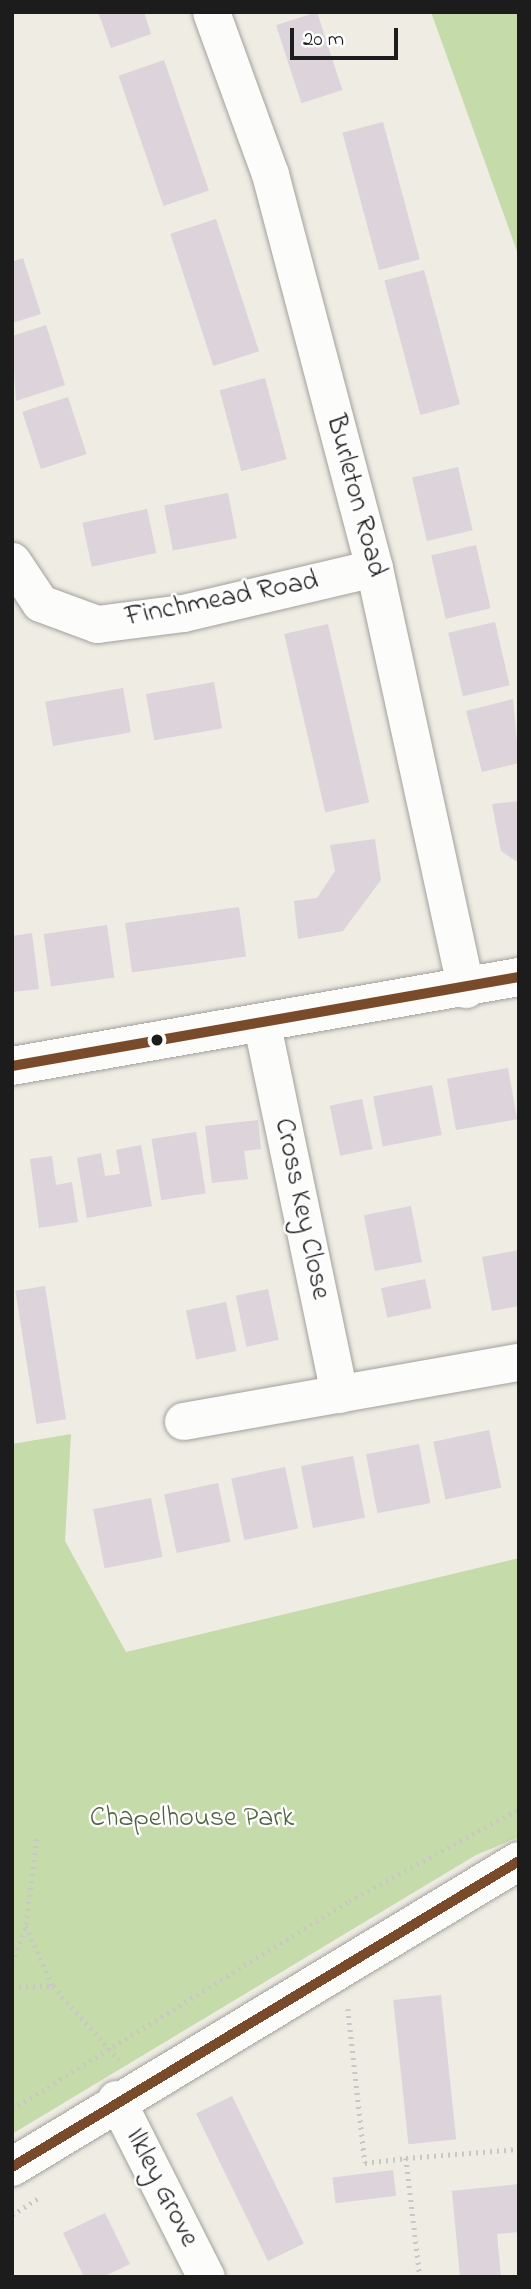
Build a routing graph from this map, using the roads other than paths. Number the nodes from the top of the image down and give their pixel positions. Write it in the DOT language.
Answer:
graph roads {
  1 [pos="211,12"];
  2 [pos="12,561"];
  3 [pos="374,568"];
  4 [pos="519,977"];
  5 [pos="466,989"];
  6 [pos="262,1025"];
  7 [pos="12,1066"];
  8 [pos="519,1362"];
  9 [pos="339,1394"];
  10 [pos="183,1421"];
  11 [pos="519,1861"];
  12 [pos="128,2092"];
  13 [pos="12,2167"];
  14 [pos="206,2277"];
  1 -- 3 [label="street, Burleton Road"];
  2 -- 3 [label="street, Finchmead Road"];
  3 -- 5 [label="street, Burleton Road"];
  4 -- 5 [label="street"];
  5 -- 6 [label="street"];
  6 -- 7 [label="street"];
  6 -- 9 [label="street, Cross Key Close"];
  8 -- 9 [label="street"];
  9 -- 10 [label="street"];
  11 -- 12 [label="street"];
  12 -- 13 [label="street"];
  12 -- 14 [label="street, Ilkley Grove"];
}
